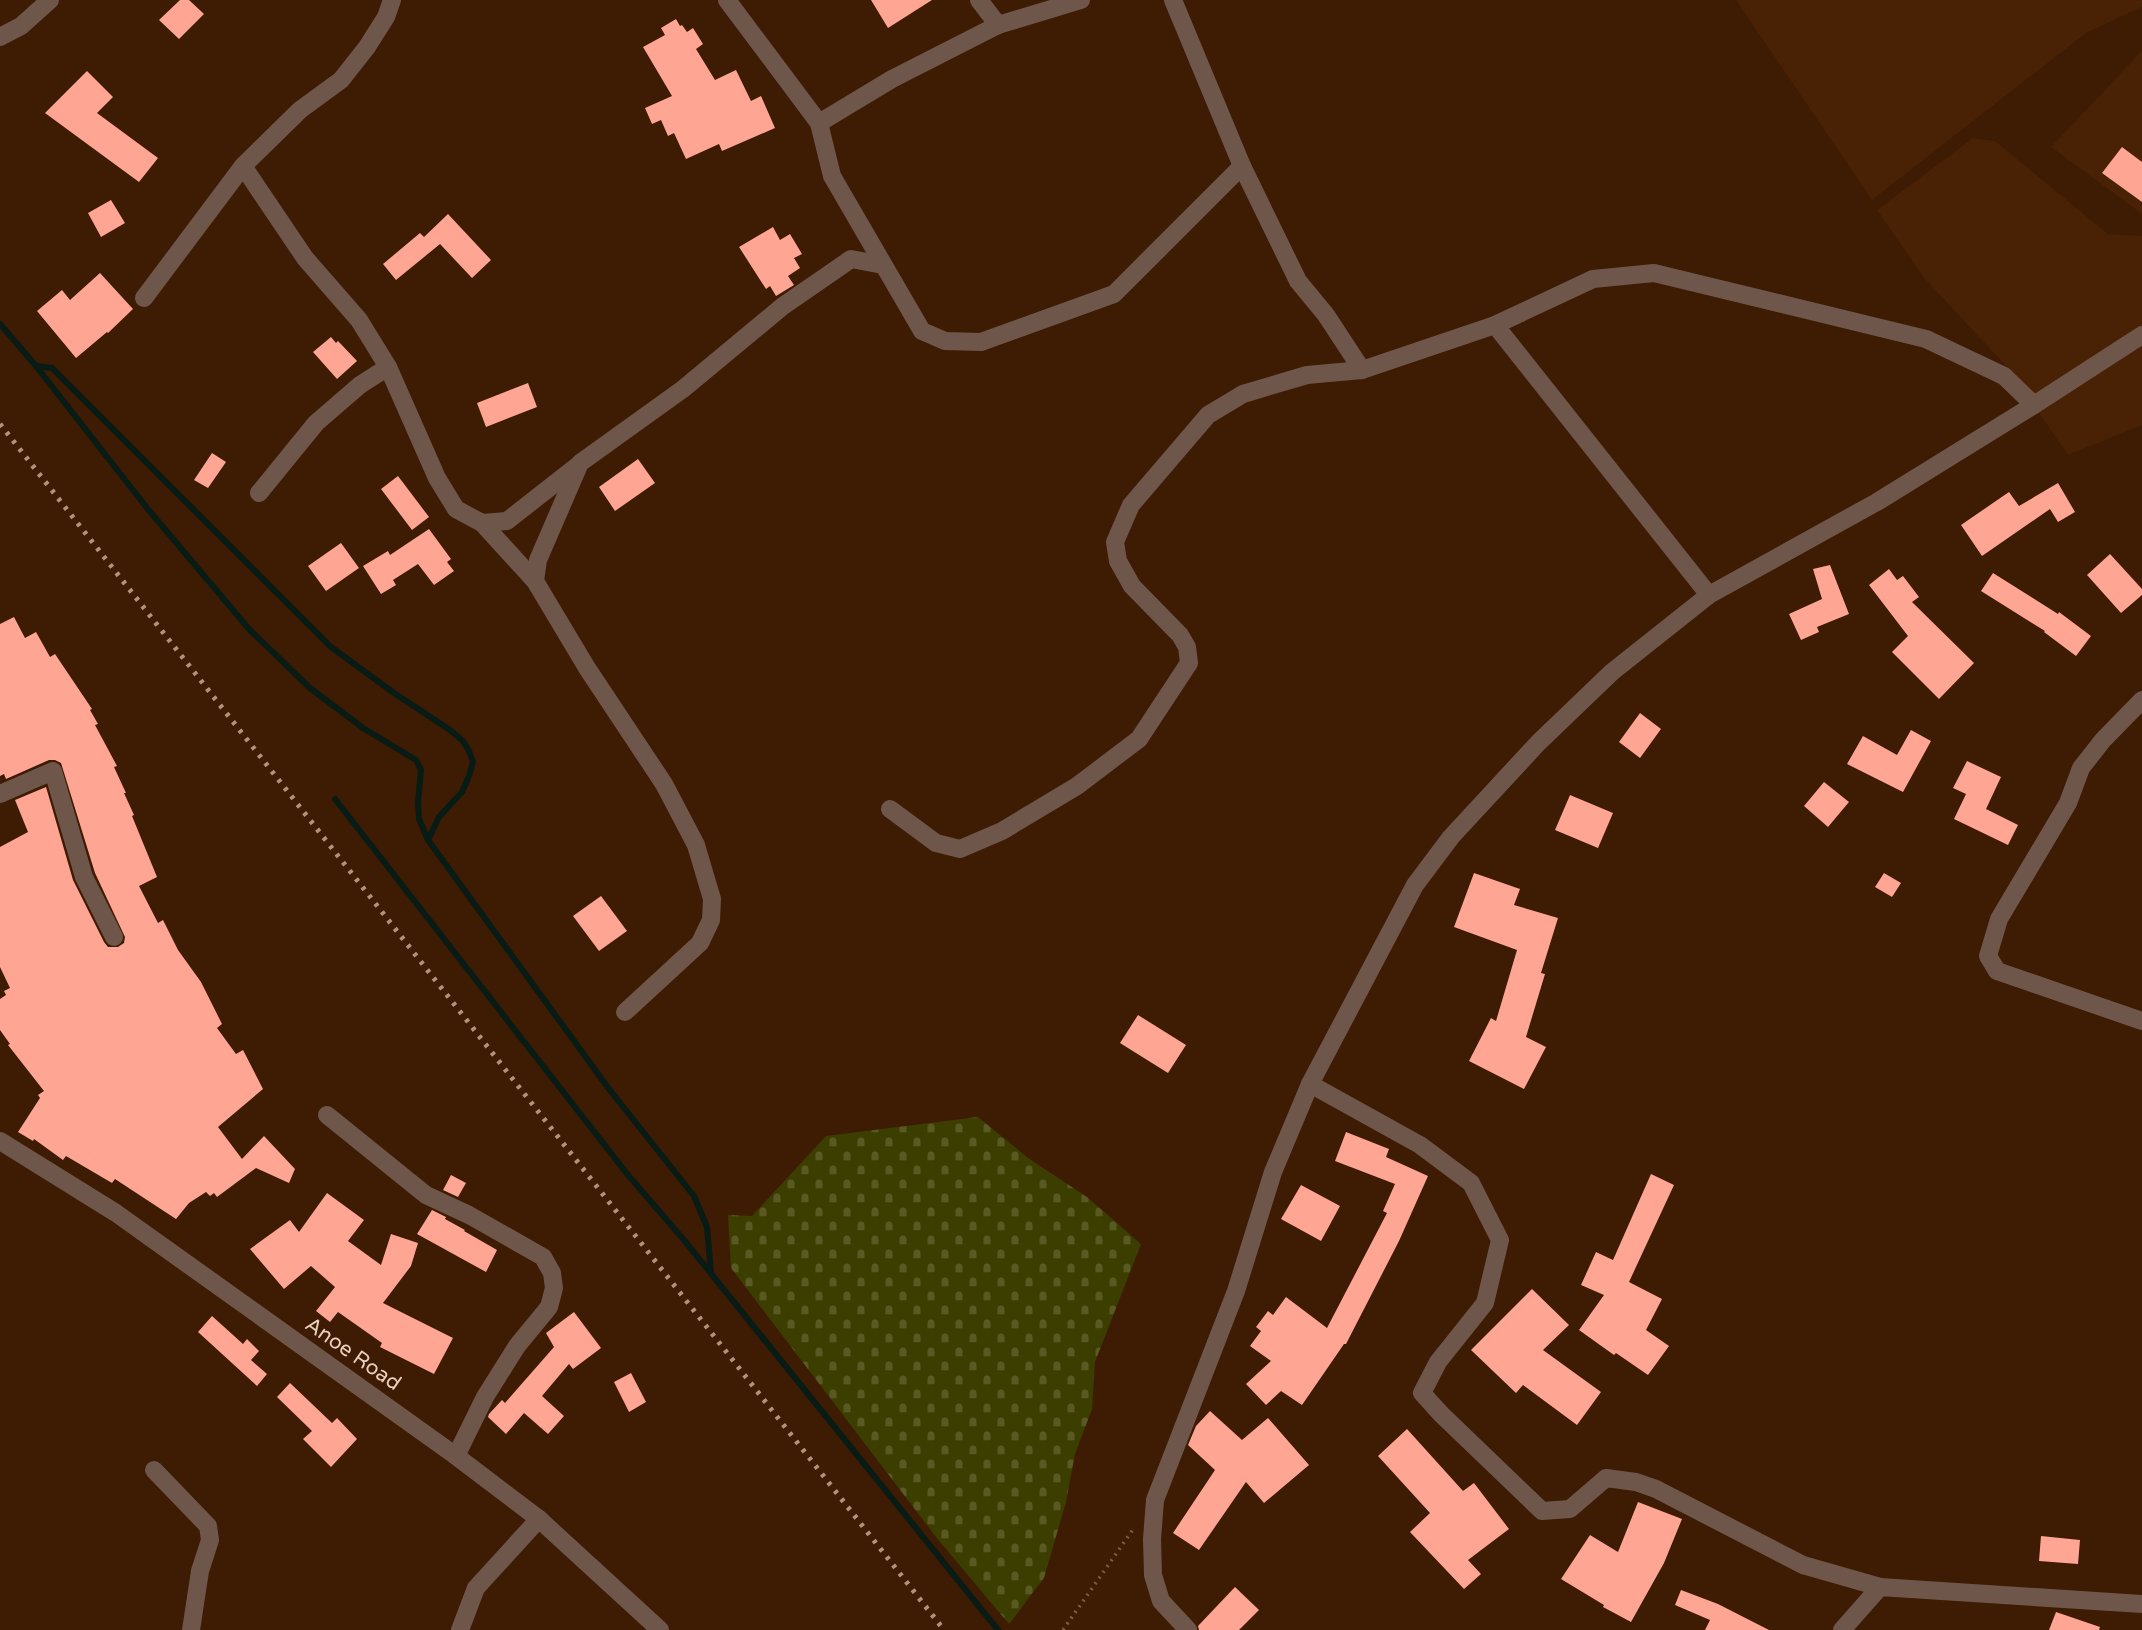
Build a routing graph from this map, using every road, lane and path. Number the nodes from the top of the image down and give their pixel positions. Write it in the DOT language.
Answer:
graph roads {
  1 [pos="50,0"];
  2 [pos="392,0"];
  3 [pos="727,0"];
  4 [pos="979,0"];
  5 [pos="1081,0"];
  6 [pos="1173,0"];
  7 [pos="998,25"];
  8 [pos="0,37"];
  9 [pos="819,123"];
  10 [pos="243,166"];
  11 [pos="1242,166"];
  12 [pos="883,265"];
  13 [pos="144,298"];
  14 [pos="1495,325"];
  15 [pos="2142,335"];
  16 [pos="388,367"];
  17 [pos="1362,370"];
  18 [pos="2034,405"];
  19 [pos="580,464"];
  20 [pos="259,494"];
  21 [pos="482,523"];
  22 [pos="535,582"];
  23 [pos="1710,596"];
  24 [pos="2142,700"];
  25 [pos="0,794"];
  26 [pos="890,809"];
  27 [pos="114,937"];
  28 [pos="625,1012"];
  29 [pos="2142,1021"];
  30 [pos="1311,1084"];
  31 [pos="327,1115"];
  32 [pos="0,1141"];
  33 [pos="456,1456"];
  34 [pos="154,1470"];
  35 [pos="1155,1500"];
  36 [pos="539,1519"];
  37 [pos="1880,1587"];
  38 [pos="2142,1604"];
  39 [pos="191,1630"];
  40 [pos="460,1630"];
  41 [pos="660,1630"];
  42 [pos="1063,1630"];
  43 [pos="1188,1630"];
  44 [pos="1842,1630"];
  1 -- 8 [label="street"];
  2 -- 10 [label="street"];
  3 -- 9 [label="street"];
  4 -- 7 [label="street"];
  5 -- 7 [label="street"];
  6 -- 11 [label="street"];
  7 -- 9 [label="street"];
  9 -- 12 [label="street"];
  10 -- 13 [label="street"];
  10 -- 16 [label="street"];
  11 -- 12 [label="street"];
  11 -- 17 [label="street"];
  12 -- 19 [label="street"];
  14 -- 17 [label="street"];
  14 -- 18 [label="street"];
  14 -- 23 [label="street"];
  15 -- 18 [label="street"];
  16 -- 20 [label="street"];
  16 -- 21 [label="street"];
  17 -- 26 [label="street"];
  18 -- 23 [label="street"];
  19 -- 21 [label="street"];
  19 -- 22 [label="street"];
  21 -- 22 [label="street"];
  22 -- 28 [label="street"];
  23 -- 30 [label="street"];
  24 -- 29 [label="street"];
  25 -- 27 [label="street"];
  30 -- 35 [label="street"];
  30 -- 37 [label="street"];
  31 -- 33 [label="street"];
  32 -- 33 [label="street, Anoe Road"];
  33 -- 36 [label="street, Anoe Road"];
  34 -- 39 [label="street"];
  35 -- 42 [label="path"];
  35 -- 43 [label="street"];
  36 -- 40 [label="street"];
  36 -- 41 [label="street, Anoe Road"];
  37 -- 38 [label="street"];
  37 -- 44 [label="street"];
}
